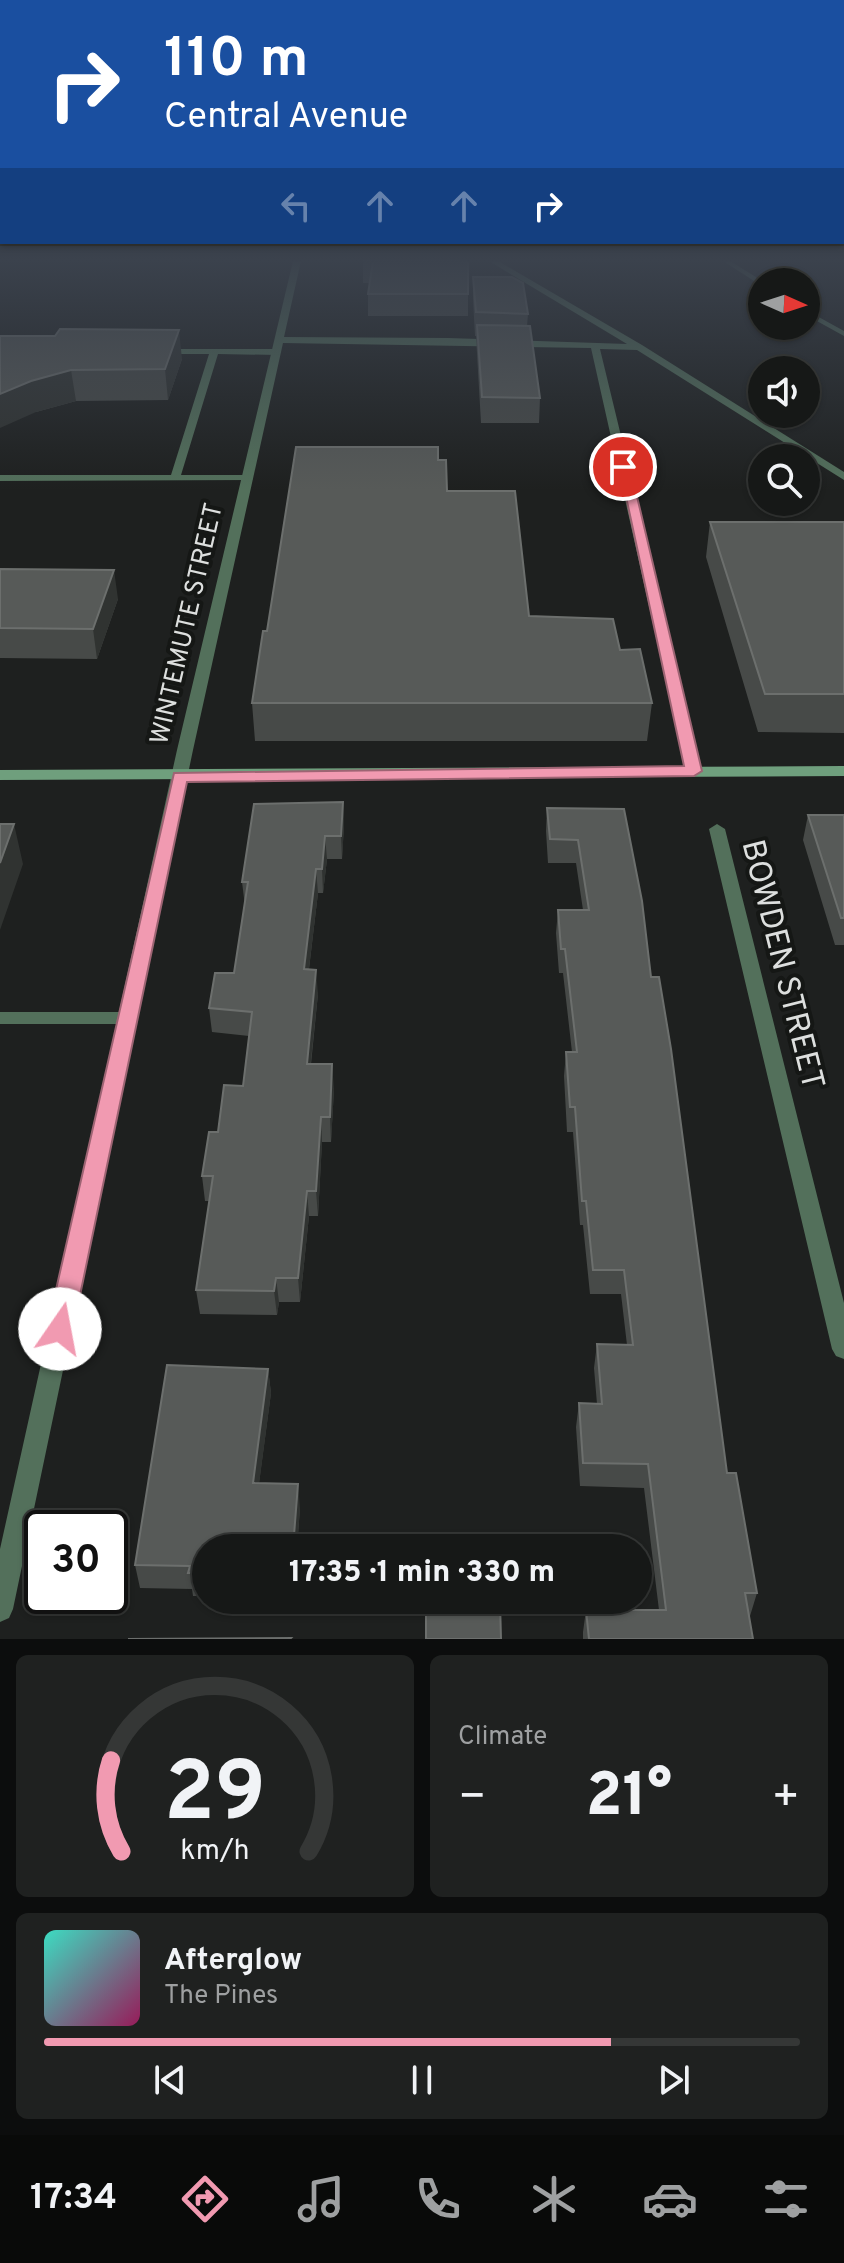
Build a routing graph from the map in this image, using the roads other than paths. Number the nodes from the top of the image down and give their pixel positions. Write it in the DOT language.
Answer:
graph roads {
  1 [pos="280,337"];
  2 [pos="623,337"];
  3 [pos="278,346"];
  4 [pos="595,346"];
  5 [pos="639,347"];
  6 [pos="153,351"];
  7 [pos="214,352"];
  8 [pos="844,477"];
  9 [pos="0,478"];
  10 [pos="175,478"];
  11 [pos="248,478"];
  12 [pos="694,771"];
  13 [pos="844,771"];
  14 [pos="0,775"];
  15 [pos="180,776"];
  16 [pos="717,829"];
  17 [pos="0,1018"];
  18 [pos="127,1018"];
  19 [pos="844,1349"];
  20 [pos="0,1609"];
  1 -- 3 [label="street, WINTEMUTE STREET"];
  2 -- 5 [label="street"];
  3 -- 4 [label="street"];
  3 -- 7 [label="lane"];
  3 -- 11 [label="street, WINTEMUTE STREET"];
  4 -- 5 [label="street"];
  4 -- 12 [label="street"];
  5 -- 8 [label="street"];
  6 -- 7 [label="lane"];
  7 -- 10 [label="lane"];
  9 -- 10 [label="lane"];
  10 -- 11 [label="lane"];
  11 -- 15 [label="street, WINTEMUTE STREET"];
  12 -- 13 [label="main road"];
  12 -- 15 [label="main road"];
  14 -- 15 [label="main road"];
  15 -- 18 [label="street, WINTEMUTE STREET"];
  16 -- 19 [label="street, BOWDEN STREET"];
  17 -- 18 [label="lane"];
  18 -- 20 [label="street, WINTEMUTE STREET"];
}
